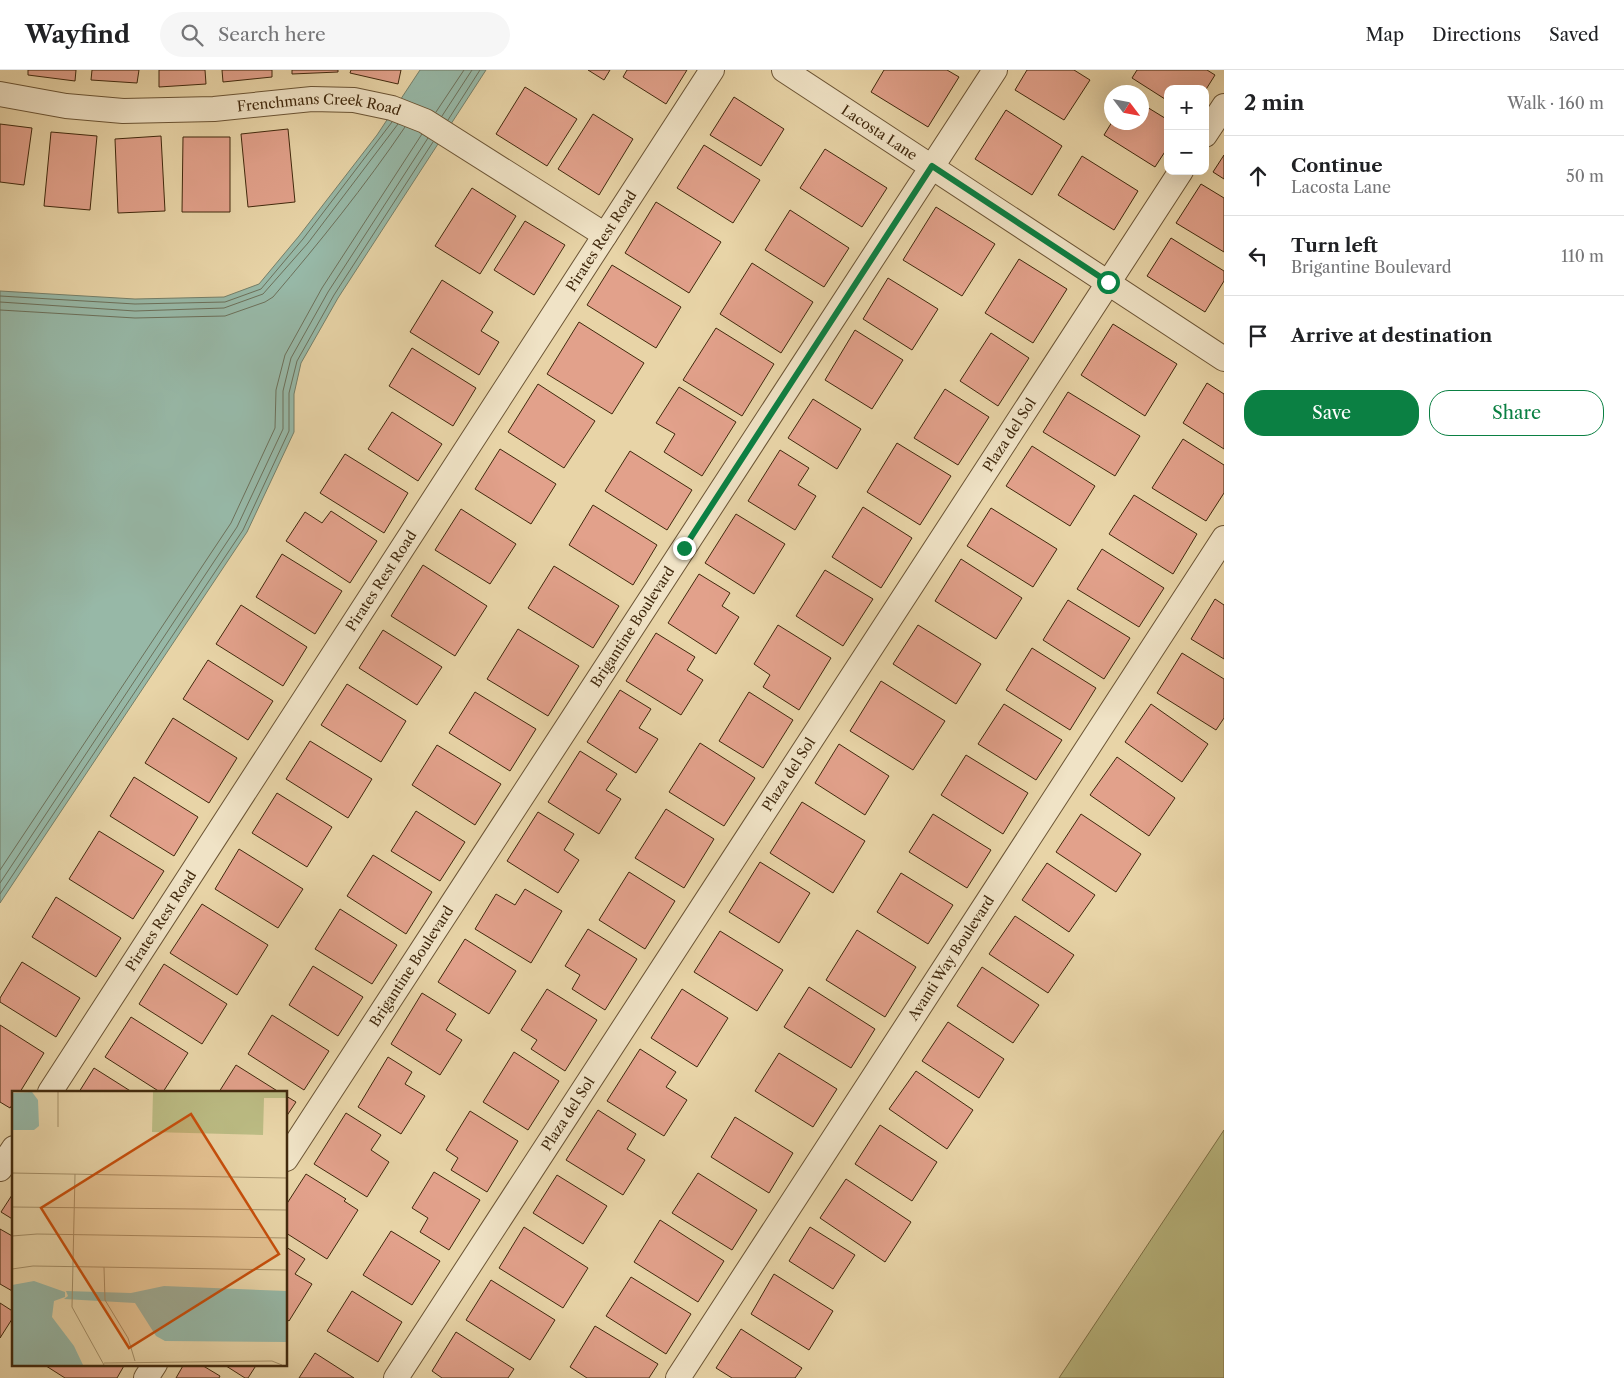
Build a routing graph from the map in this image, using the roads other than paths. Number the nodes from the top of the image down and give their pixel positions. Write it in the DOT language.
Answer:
graph roads {
  1 [pos="712,70"];
  2 [pos="784,70"];
  3 [pos="995,70"];
  4 [pos="0,94"];
  5 [pos="1224,106"];
  6 [pos="1208,130"];
  7 [pos="932,166"];
  8 [pos="1178,175"];
  9 [pos="605,236"];
  10 [pos="1108,282"];
  11 [pos="1224,359"];
  12 [pos="1224,538"];
  13 [pos="51,1091"];
  14 [pos="12,1151"];
  15 [pos="288,1156"];
  16 [pos="0,1169"];
  17 [pos="153,1366"];
  18 [pos="146,1378"];
  19 [pos="396,1378"];
  20 [pos="678,1378"];
  1 -- 9 [label="street, Pirates Rest Road"];
  2 -- 7 [label="street, Lacosta Lane"];
  3 -- 7 [label="street, Brigantine Boulevard"];
  4 -- 9 [label="street, Frenchmans Creek Road"];
  5 -- 6 [label="street"];
  7 -- 10 [label="street, Lacosta Lane"];
  7 -- 15 [label="street, Brigantine Boulevard"];
  8 -- 10 [label="street, Plaza del Sol"];
  9 -- 13 [label="street, Pirates Rest Road"];
  10 -- 11 [label="street, Lacosta Lane"];
  10 -- 19 [label="street, Plaza del Sol"];
  12 -- 20 [label="street, Avanti Way Boulevard"];
  14 -- 16 [label="street"];
  17 -- 18 [label="street"];
}
